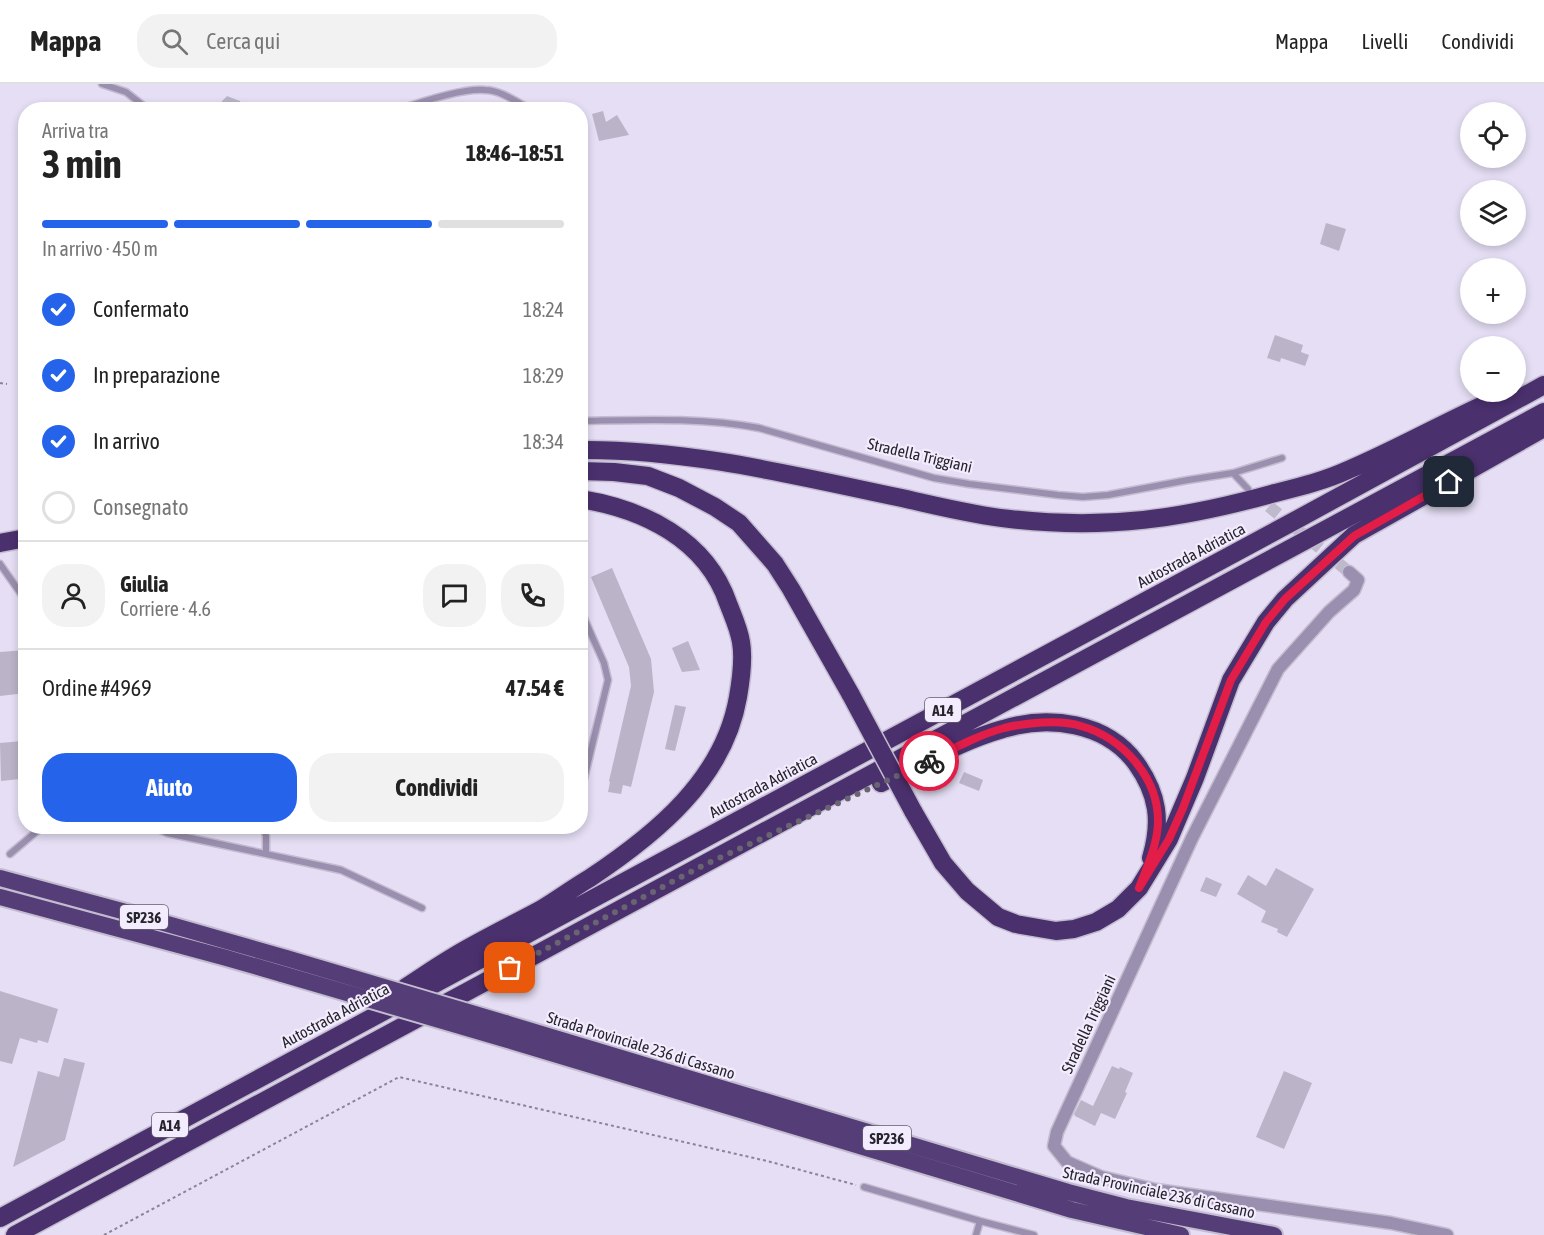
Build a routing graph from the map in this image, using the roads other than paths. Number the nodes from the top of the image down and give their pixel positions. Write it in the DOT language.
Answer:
graph roads {
  1 [pos="102,84"];
  2 [pos="139,102"];
  3 [pos="427,102"];
  4 [pos="517,102"];
  5 [pos="1544,378"];
  6 [pos="1544,385"];
  7 [pos="1526,386"];
  8 [pos="1491,402"];
  9 [pos="1544,412"];
  10 [pos="588,421"];
  11 [pos="1544,428"];
  12 [pos="588,450"];
  13 [pos="1282,458"];
  14 [pos="588,471"];
  15 [pos="1233,473"];
  16 [pos="1248,489"];
  17 [pos="588,500"];
  18 [pos="18,540"];
  19 [pos="0,543"];
  20 [pos="0,564"];
  21 [pos="1349,572"];
  22 [pos="18,590"];
  23 [pos="588,627"];
  24 [pos="588,762"];
  25 [pos="34,834"];
  26 [pos="172,834"];
  27 [pos="265,834"];
  28 [pos="266,852"];
  29 [pos="10,854"];
  30 [pos="700,867"];
  31 [pos="0,868"];
  32 [pos="0,878"];
  33 [pos="1139,888"];
  34 [pos="0,897"];
  35 [pos="423,908"];
  36 [pos="122,910"];
  37 [pos="284,966"];
  38 [pos="503,1030"];
  39 [pos="341,1034"];
  40 [pos="864,1187"];
  41 [pos="0,1218"];
  42 [pos="980,1221"];
  43 [pos="15,1235"];
  44 [pos="976,1235"];
  45 [pos="1034,1235"];
  46 [pos="1181,1235"];
  47 [pos="1274,1235"];
  48 [pos="1447,1235"];
  1 -- 2 [label="lane"];
  3 -- 4 [label="lane"];
  5 -- 7 [label="highway"];
  6 -- 39 [label="highway, Autostrada Adriatica / A14"];
  8 -- 12 [label="highway"];
  9 -- 30 [label="highway, A14"];
  10 -- 15 [label="lane, Stradella Triggiani"];
  11 -- 33 [label="highway, A14"];
  13 -- 15 [label="lane, Stradella Triggiani"];
  14 -- 33 [label="highway, A14, bridge"];
  15 -- 16 [label="lane"];
  17 -- 39 [label="highway, A14"];
  18 -- 19 [label="highway"];
  20 -- 22 [label="lane"];
  21 -- 48 [label="street, Stradella Triggiani"];
  23 -- 24 [label="lane"];
  25 -- 29 [label="lane"];
  26 -- 28 [label="lane"];
  27 -- 28 [label="lane"];
  28 -- 35 [label="lane"];
  30 -- 33 [label="highway, A14"];
  30 -- 43 [label="highway, A14"];
  31 -- 36 [label="highway"];
  32 -- 36 [label="highway, Strada Provinciale 236 di Cassano / SP236"];
  34 -- 37 [label="highway, Strada Provinciale 236 di Cassano / SP236"];
  36 -- 37 [label="highway, Strada Provinciale 236 di Cassano / SP236"];
  37 -- 38 [label="highway, Strada Provinciale 236 di Cassano / SP236, bridge"];
  38 -- 46 [label="highway, Strada Provinciale 236 di Cassano / SP236"];
  38 -- 47 [label="highway, Strada Provinciale 236 di Cassano / SP236"];
  39 -- 41 [label="highway, Autostrada Adriatica / A14"];
  40 -- 42 [label="lane"];
  42 -- 44 [label="lane"];
  42 -- 45 [label="lane"];
}
